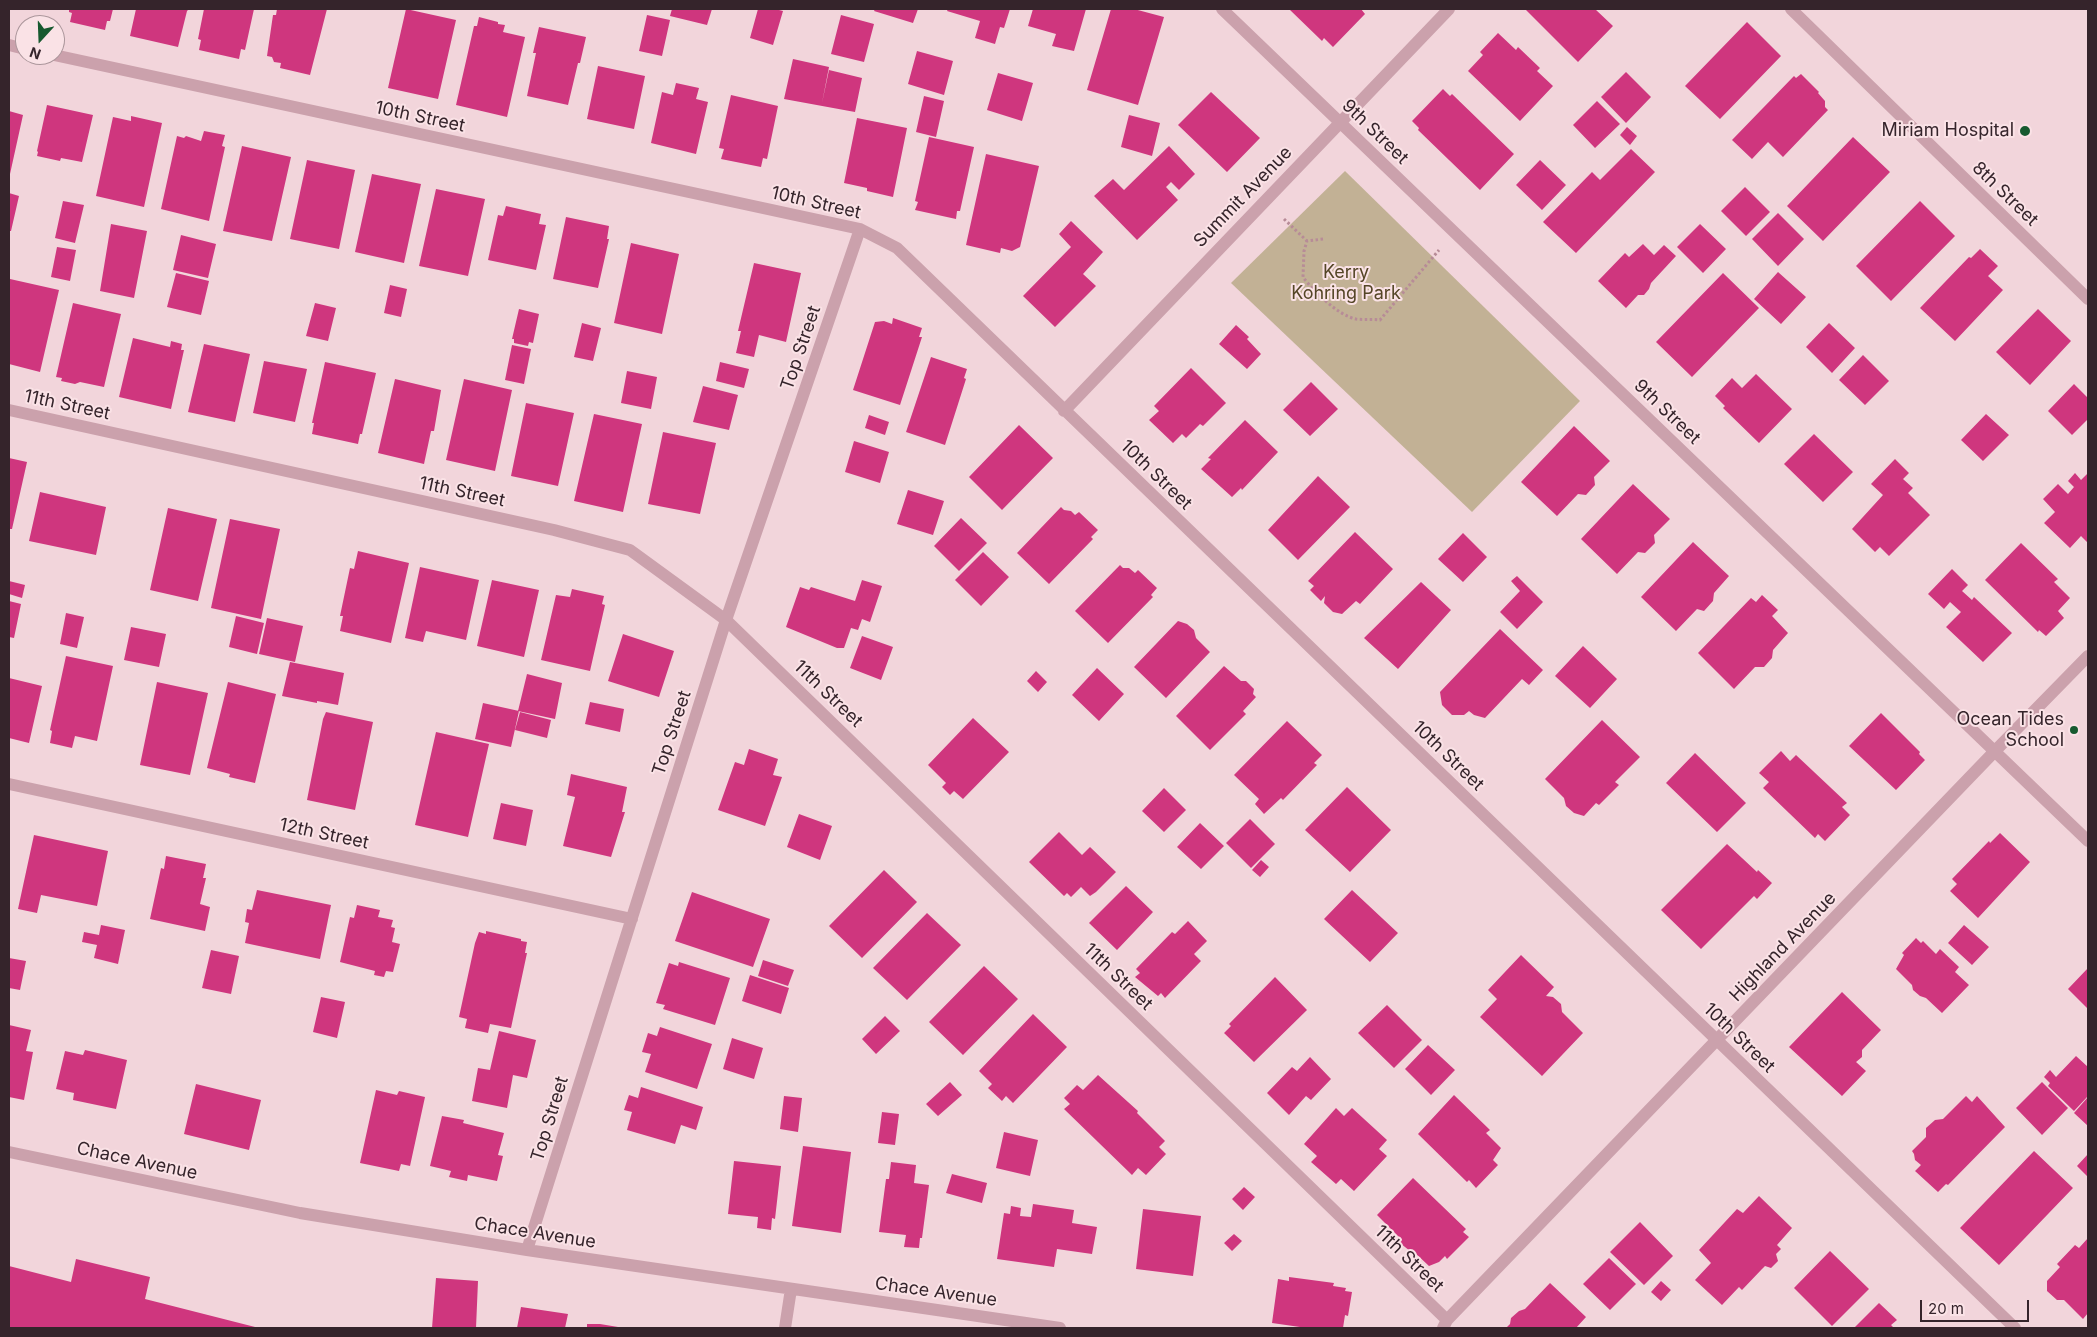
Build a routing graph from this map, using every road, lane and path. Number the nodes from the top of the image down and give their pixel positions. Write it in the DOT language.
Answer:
graph roads {
  1 [pos="1222,9"];
  2 [pos="1449,9"];
  3 [pos="1791,9"];
  4 [pos="65,57"];
  5 [pos="1340,123"];
  6 [pos="1263,201"];
  7 [pos="860,229"];
  8 [pos="1454,232"];
  9 [pos="1323,239"];
  10 [pos="1307,241"];
  11 [pos="2088,299"];
  12 [pos="9,410"];
  13 [pos="1064,411"];
  14 [pos="726,620"];
  15 [pos="2088,656"];
  16 [pos="1995,751"];
  17 [pos="9,784"];
  18 [pos="2088,841"];
  19 [pos="632,919"];
  20 [pos="1717,1041"];
  21 [pos="9,1152"];
  22 [pos="527,1250"];
  23 [pos="790,1289"];
  24 [pos="1445,1324"];
  25 [pos="785,1328"];
  26 [pos="1060,1328"];
  27 [pos="2015,1328"];
  1 -- 5 [label="street, 9th Street"];
  2 -- 5 [label="street, Summit Avenue"];
  3 -- 11 [label="street, 8th Street"];
  4 -- 7 [label="street, 10th Street"];
  5 -- 6 [label="street, Summit Avenue"];
  5 -- 8 [label="street, 9th Street"];
  6 -- 10 [label="path"];
  6 -- 13 [label="street, Summit Avenue"];
  7 -- 13 [label="street, 10th Street"];
  7 -- 14 [label="street, Top Street"];
  8 -- 10 [label="path"];
  8 -- 16 [label="street, 9th Street"];
  9 -- 10 [label="path"];
  12 -- 14 [label="street, 11th Street"];
  13 -- 20 [label="street, 10th Street"];
  14 -- 19 [label="street, Top Street"];
  14 -- 24 [label="street, 11th Street"];
  15 -- 16 [label="street, Highland Avenue"];
  16 -- 18 [label="street, 9th Street"];
  16 -- 20 [label="street, Highland Avenue"];
  17 -- 19 [label="street, 12th Street"];
  19 -- 22 [label="street, Top Street"];
  20 -- 24 [label="street, Highland Avenue"];
  20 -- 27 [label="street, 10th Street"];
  21 -- 22 [label="street, Chace Avenue"];
  22 -- 23 [label="street, Chace Avenue"];
  23 -- 25 [label="street"];
  23 -- 26 [label="street, Chace Avenue"];
}
